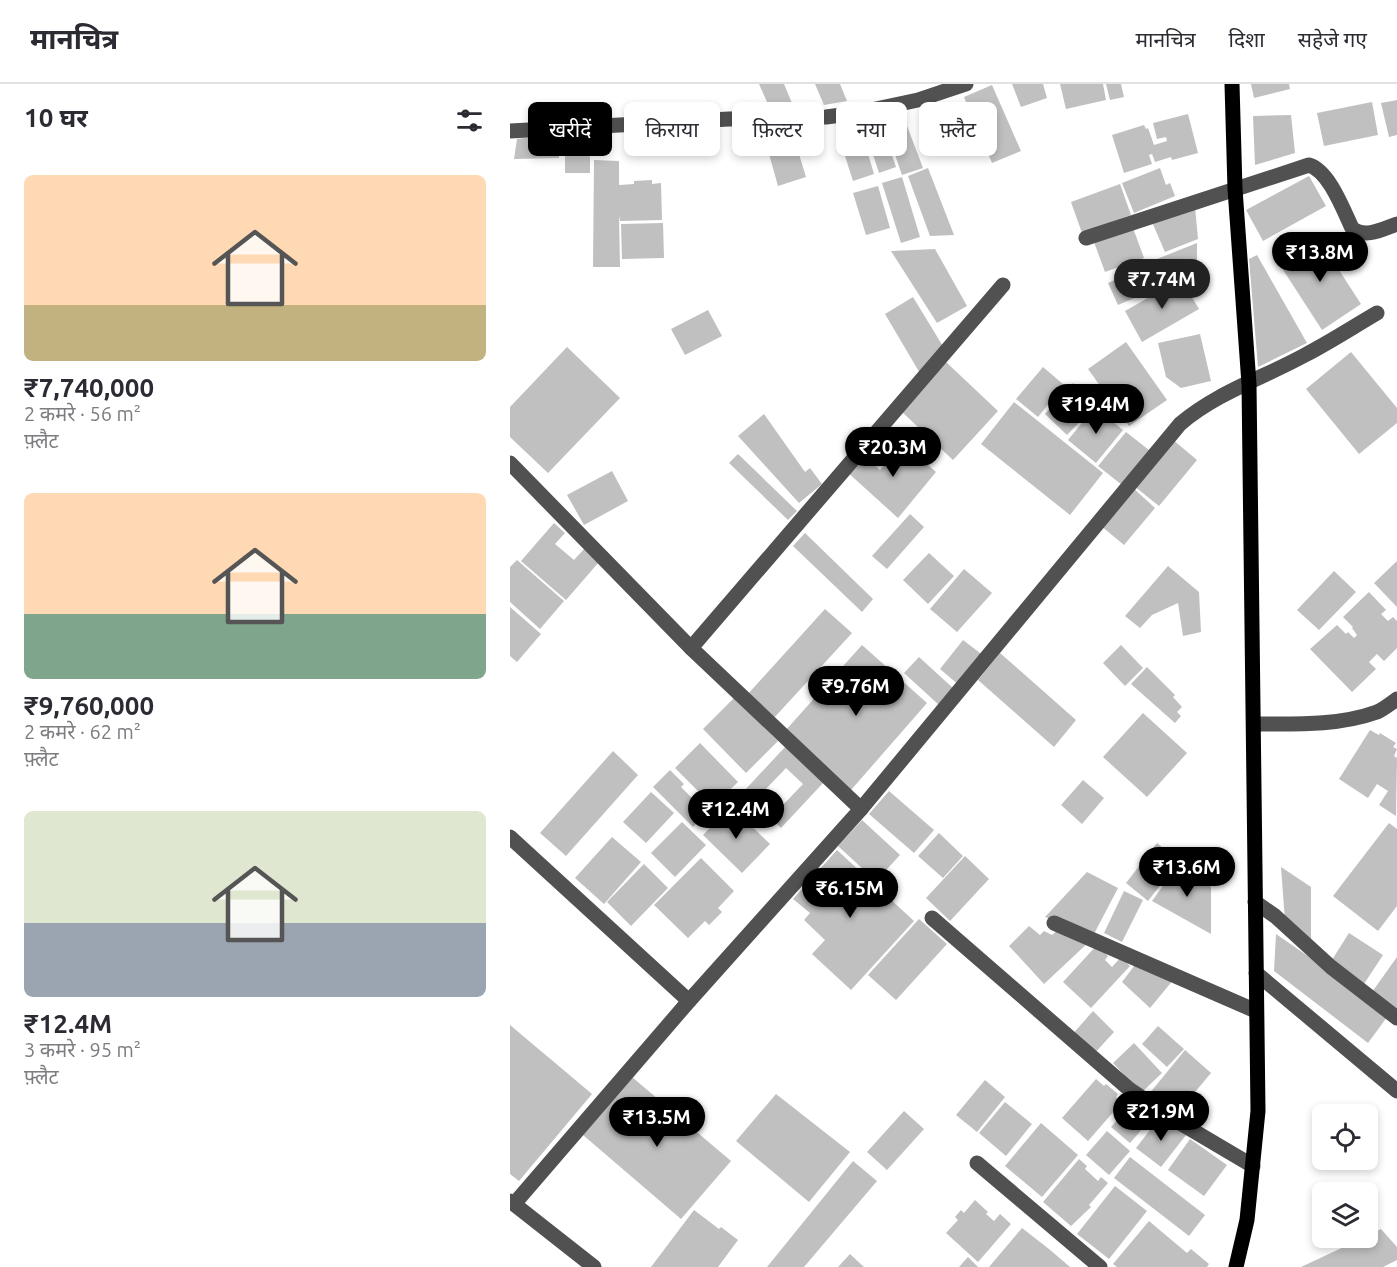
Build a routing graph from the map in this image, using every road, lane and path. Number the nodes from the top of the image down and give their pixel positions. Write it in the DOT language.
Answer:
graph roads {
  1 [pos="966,84"];
  2 [pos="1232,84"];
  3 [pos="510,131"];
  4 [pos="1235,189"];
  5 [pos="1397,225"];
  6 [pos="1086,238"];
  7 [pos="1003,285"];
  8 [pos="1377,313"];
  9 [pos="1249,384"];
  10 [pos="510,464"];
  11 [pos="691,648"];
  12 [pos="1397,699"];
  13 [pos="1255,724"];
  14 [pos="861,809"];
  15 [pos="510,837"];
  16 [pos="1255,902"];
  17 [pos="932,918"];
  18 [pos="1054,923"];
  19 [pos="1256,973"];
  20 [pos="689,1001"];
  21 [pos="1256,1011"];
  22 [pos="1397,1018"];
  23 [pos="1397,1091"];
  24 [pos="977,1163"];
  25 [pos="1253,1166"];
  26 [pos="512,1202"];
  27 [pos="594,1267"];
  28 [pos="1100,1267"];
  29 [pos="1236,1267"];
  1 -- 3 [label="street"];
  2 -- 4 [label="main road"];
  4 -- 5 [label="street"];
  4 -- 6 [label="street"];
  4 -- 9 [label="main road"];
  7 -- 11 [label="street"];
  8 -- 9 [label="street"];
  9 -- 13 [label="main road"];
  9 -- 14 [label="street"];
  10 -- 11 [label="street"];
  11 -- 14 [label="street"];
  12 -- 13 [label="street"];
  13 -- 16 [label="main road"];
  14 -- 20 [label="street"];
  15 -- 20 [label="street"];
  16 -- 19 [label="main road"];
  16 -- 22 [label="street"];
  17 -- 25 [label="street"];
  18 -- 21 [label="street"];
  19 -- 21 [label="main road"];
  19 -- 23 [label="street"];
  20 -- 26 [label="street"];
  21 -- 25 [label="main road"];
  24 -- 28 [label="street"];
  25 -- 29 [label="main road"];
  26 -- 27 [label="street"];
}
